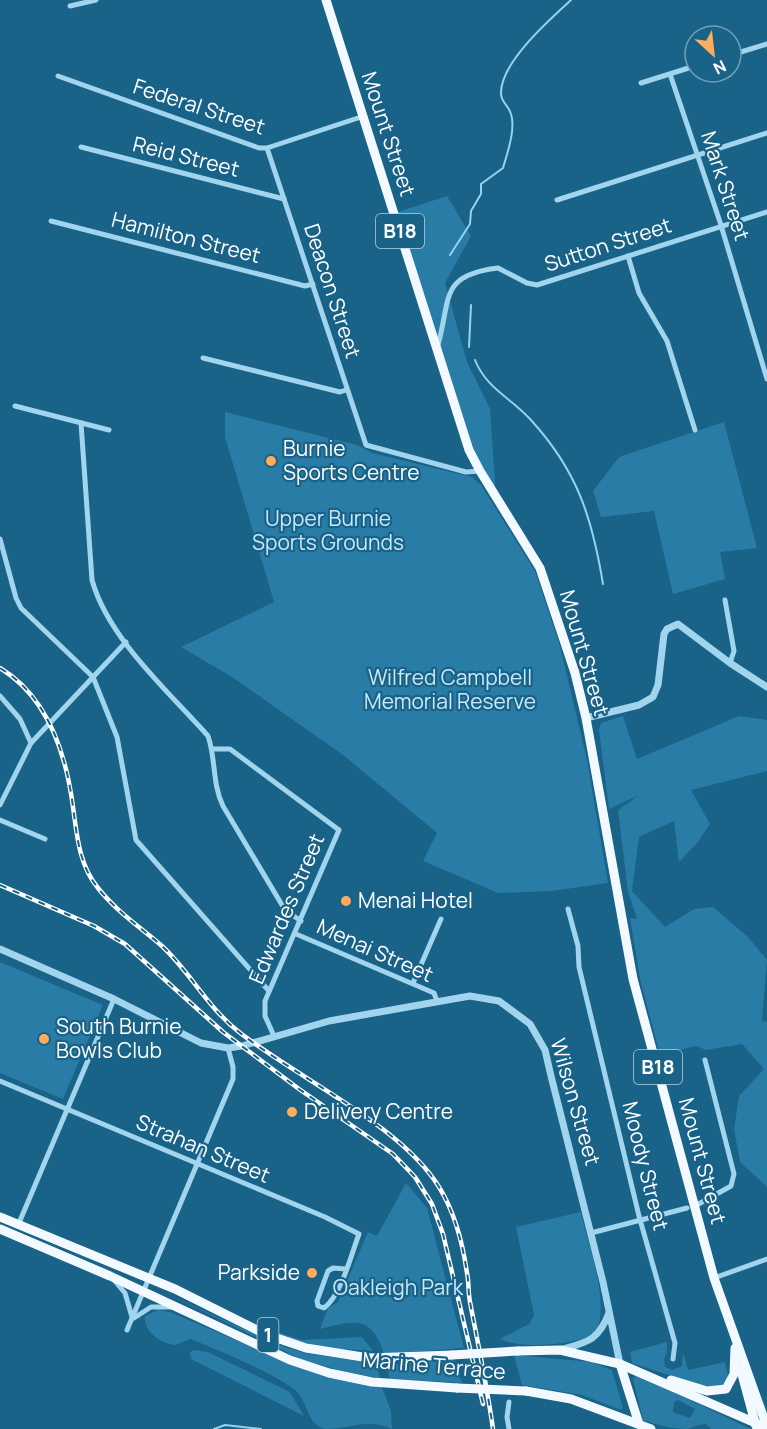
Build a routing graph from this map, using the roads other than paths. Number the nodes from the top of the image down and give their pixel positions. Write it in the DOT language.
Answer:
graph roads {
  1 [pos="96,0"];
  2 [pos="326,0"];
  3 [pos="70,6"];
  4 [pos="767,44"];
  5 [pos="743,51"];
  6 [pos="683,70"];
  7 [pos="670,74"];
  8 [pos="58,76"];
  9 [pos="641,83"];
  10 [pos="364,116"];
  11 [pos="767,133"];
  12 [pos="81,147"];
  13 [pos="267,148"];
  14 [pos="697,155"];
  15 [pos="284,199"];
  16 [pos="557,200"];
  17 [pos="767,212"];
  18 [pos="51,221"];
  19 [pos="721,226"];
  20 [pos="628,256"];
  21 [pos="313,284"];
  22 [pos="438,345"];
  23 [pos="203,358"];
  24 [pos="765,365"];
  25 [pos="767,379"];
  26 [pos="346,390"];
  27 [pos="15,406"];
  28 [pos="81,423"];
  29 [pos="109,430"];
  30 [pos="695,430"];
  31 [pos="480,471"];
  32 [pos="0,539"];
  33 [pos="725,600"];
  34 [pos="126,642"];
  35 [pos="730,663"];
  36 [pos="93,677"];
  37 [pos="767,687"];
  38 [pos="0,696"];
  39 [pos="586,718"];
  40 [pos="31,743"];
  41 [pos="212,749"];
  42 [pos="0,805"];
  43 [pos="0,820"];
  44 [pos="45,839"];
  45 [pos="568,909"];
  46 [pos="441,919"];
  47 [pos="301,921"];
  48 [pos="296,934"];
  49 [pos="0,949"];
  50 [pos="413,983"];
  51 [pos="269,991"];
  52 [pos="114,999"];
  53 [pos="437,1001"];
  54 [pos="274,1036"];
  55 [pos="228,1048"];
  56 [pos="705,1060"];
  57 [pos="0,1081"];
  58 [pos="66,1109"];
  59 [pos="196,1165"];
  60 [pos="691,1207"];
  61 [pos="0,1216"];
  62 [pos="641,1220"];
  63 [pos="19,1223"];
  64 [pos="0,1229"];
  65 [pos="591,1233"];
  66 [pos="767,1259"];
  67 [pos="346,1269"];
  68 [pos="110,1276"];
  69 [pos="714,1278"];
  70 [pos="147,1279"];
  71 [pos="142,1290"];
  72 [pos="187,1311"];
  73 [pos="609,1312"];
  74 [pos="132,1319"];
  75 [pos="127,1330"];
  76 [pos="735,1341"];
  77 [pos="560,1350"];
  78 [pos="673,1359"];
  79 [pos="620,1364"];
  80 [pos="640,1372"];
  81 [pos="509,1402"];
  82 [pos="766,1422"];
  83 [pos="756,1425"];
  84 [pos="640,1426"];
  85 [pos="509,1429"];
  86 [pos="651,1429"];
  1 -- 3 [label="street"];
  2 -- 10 [label="highway, Mount Street / B18"];
  4 -- 5 [label="street"];
  6 -- 7 [label="street"];
  7 -- 9 [label="street"];
  7 -- 14 [label="street, Mark Street"];
  8 -- 13 [label="street, Federal Street"];
  10 -- 13 [label="street, Federal Street"];
  10 -- 22 [label="highway, Mount Street / B18"];
  11 -- 14 [label="street"];
  12 -- 15 [label="street, Reid Street"];
  13 -- 15 [label="street, Deacon Street"];
  14 -- 16 [label="street"];
  14 -- 19 [label="street, Mark Street"];
  15 -- 21 [label="street, Deacon Street"];
  17 -- 19 [label="street, Sutton Street"];
  18 -- 21 [label="street, Hamilton Street"];
  19 -- 20 [label="street, Sutton Street"];
  19 -- 24 [label="street, Mark Street"];
  20 -- 22 [label="street, Sutton Street"];
  20 -- 30 [label="street"];
  21 -- 26 [label="street, Deacon Street"];
  22 -- 31 [label="highway, Mount Street / B18"];
  23 -- 26 [label="street"];
  24 -- 25 [label="street, Mark Street"];
  26 -- 31 [label="street, Deacon Street"];
  27 -- 28 [label="street"];
  28 -- 29 [label="street"];
  28 -- 34 [label="street"];
  31 -- 39 [label="highway, Mount Street / B18"];
  32 -- 36 [label="street"];
  33 -- 35 [label="street"];
  34 -- 36 [label="street"];
  34 -- 41 [label="street"];
  35 -- 37 [label="street"];
  35 -- 39 [label="street"];
  36 -- 40 [label="street"];
  36 -- 51 [label="street"];
  38 -- 40 [label="street"];
  39 -- 60 [label="highway, Mount Street / B18"];
  40 -- 42 [label="street"];
  41 -- 47 [label="street"];
  41 -- 47 [label="street, Edwardes Street"];
  43 -- 44 [label="street"];
  45 -- 62 [label="street, Moody Street"];
  46 -- 50 [label="street"];
  47 -- 48 [label="street, Edwardes Street"];
  48 -- 50 [label="street, Menai Street"];
  48 -- 51 [label="street, Edwardes Street"];
  49 -- 52 [label="street"];
  50 -- 53 [label="street, Menai Street"];
  51 -- 54 [label="street, Edwardes Street"];
  52 -- 55 [label="street"];
  52 -- 58 [label="street"];
  53 -- 54 [label="street, Wilson Street"];
  53 -- 65 [label="street, Wilson Street"];
  54 -- 55 [label="street, Wilson Street"];
  55 -- 59 [label="street"];
  56 -- 60 [label="street"];
  57 -- 58 [label="street, Strahan Street"];
  58 -- 59 [label="street, Strahan Street"];
  58 -- 63 [label="street"];
  59 -- 67 [label="street, Strahan Street"];
  59 -- 70 [label="street"];
  60 -- 62 [label="street"];
  60 -- 69 [label="highway, Mount Street / B18"];
  61 -- 63 [label="highway, Marine Terrace / 1"];
  62 -- 65 [label="street"];
  62 -- 78 [label="street, Moody Street"];
  63 -- 70 [label="highway, Marine Terrace / 1"];
  64 -- 68 [label="highway, Marine Terrace / 1"];
  65 -- 73 [label="street, Wilson Street"];
  66 -- 69 [label="street"];
  67 -- 67 [label="street, Strahan Street"];
  68 -- 71 [label="highway, Marine Terrace / 1"];
  68 -- 74 [label="street"];
  69 -- 76 [label="highway, Mount Street / B18"];
  70 -- 71 [label="street"];
  70 -- 77 [label="highway, Marine Terrace / 1, bridge"];
  71 -- 72 [label="highway, Marine Terrace / 1"];
  71 -- 74 [label="street"];
  72 -- 74 [label="street"];
  72 -- 84 [label="highway, Marine Terrace / 1, bridge"];
  73 -- 77 [label="street"];
  73 -- 79 [label="street, Wilson Street"];
  74 -- 75 [label="street"];
  76 -- 80 [label="highway"];
  76 -- 82 [label="highway, Mount Street / B18"];
  76 -- 83 [label="highway, Mount Street / B18"];
  77 -- 79 [label="highway, Marine Terrace / 1"];
  79 -- 80 [label="highway, 1"];
  79 -- 84 [label="highway, Wilson Street"];
  80 -- 83 [label="highway, 1"];
  81 -- 85 [label="street, Marine Terrace"];
  82 -- 83 [label="highway"];
  84 -- 86 [label="highway, 1"];
}
